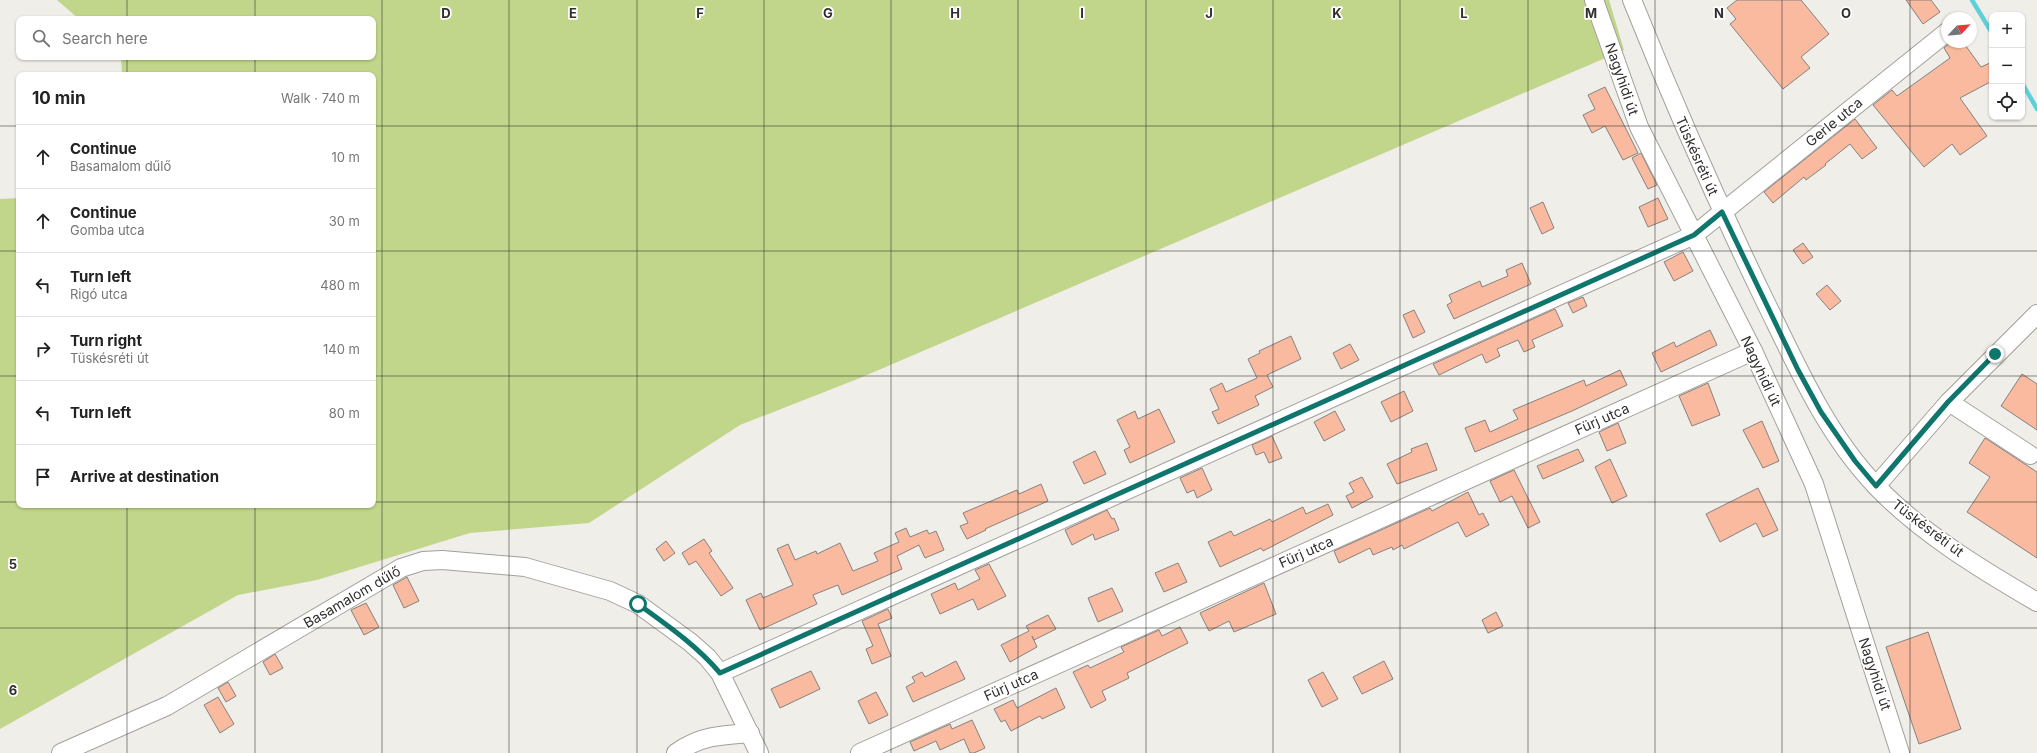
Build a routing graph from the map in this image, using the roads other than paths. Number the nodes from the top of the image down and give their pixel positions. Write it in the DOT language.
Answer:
graph roads {
  1 [pos="1594,0"];
  2 [pos="1632,0"];
  3 [pos="1941,37"];
  4 [pos="1722,212"];
  5 [pos="1694,235"];
  6 [pos="2037,314"];
  7 [pos="1753,351"];
  8 [pos="1948,402"];
  9 [pos="2030,455"];
  10 [pos="1876,486"];
  11 [pos="2037,602"];
  12 [pos="720,673"];
  13 [pos="750,733"];
  14 [pos="61,753"];
  15 [pos="676,753"];
  16 [pos="759,753"];
  17 [pos="860,753"];
  18 [pos="1900,753"];
  1 -- 5 [label="street, Nagyhidi út"];
  2 -- 4 [label="street, Tüskésréti út"];
  3 -- 4 [label="street, Gerle utca"];
  4 -- 5 [label="street, Gerle utca"];
  4 -- 10 [label="street, Tüskésréti út"];
  5 -- 7 [label="street, Nagyhidi út"];
  5 -- 12 [label="street, Gerle utca"];
  6 -- 8 [label="street"];
  7 -- 17 [label="street, Fürj utca"];
  7 -- 18 [label="street, Nagyhidi út"];
  8 -- 9 [label="street"];
  8 -- 10 [label="street"];
  10 -- 11 [label="street, Tüskésréti út"];
  12 -- 13 [label="street, Basamalom dűlő"];
  12 -- 14 [label="street, Basamalom dűlő"];
  13 -- 15 [label="street"];
  13 -- 16 [label="street, Basamalom dűlő"];
}
